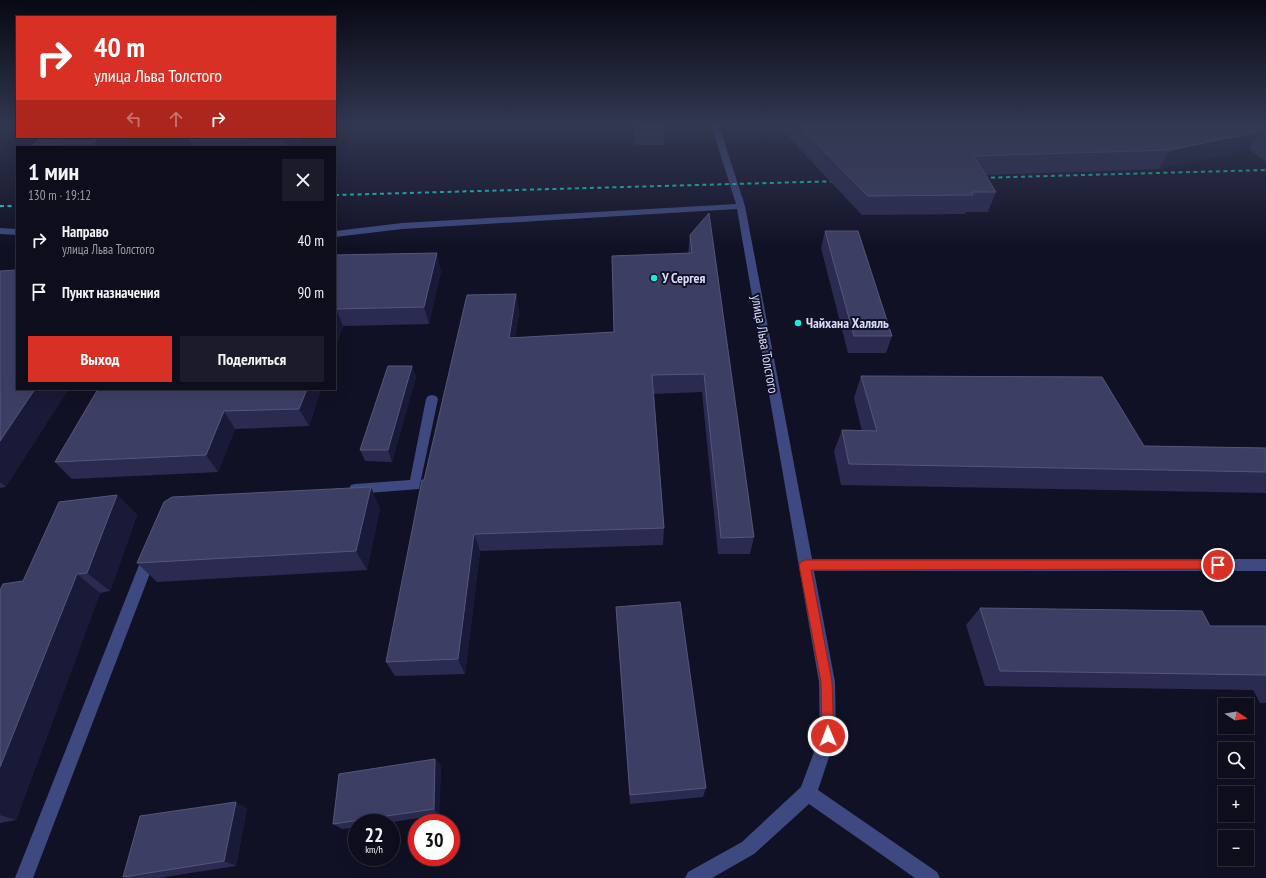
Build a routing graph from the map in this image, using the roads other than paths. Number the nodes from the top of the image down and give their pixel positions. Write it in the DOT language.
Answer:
graph roads {
  1 [pos="730,166"];
  2 [pos="741,206"];
  3 [pos="0,231"];
  4 [pos="16,232"];
  5 [pos="336,234"];
  6 [pos="432,399"];
  7 [pos="344,490"];
  8 [pos="156,539"];
  9 [pos="805,565"];
  10 [pos="1266,565"];
  11 [pos="808,793"];
  12 [pos="24,878"];
  13 [pos="694,878"];
  14 [pos="931,878"];
  1 -- 2 [label="street, улица Льва Толстого"];
  2 -- 5 [label="street"];
  2 -- 9 [label="street, улица Льва Толстого"];
  3 -- 4 [label="street"];
  6 -- 7 [label="street"];
  8 -- 12 [label="street"];
  9 -- 10 [label="street"];
  9 -- 11 [label="street, улица Льва Толстого"];
  11 -- 13 [label="street, улица Льва Толстого"];
  11 -- 14 [label="street"];
}
